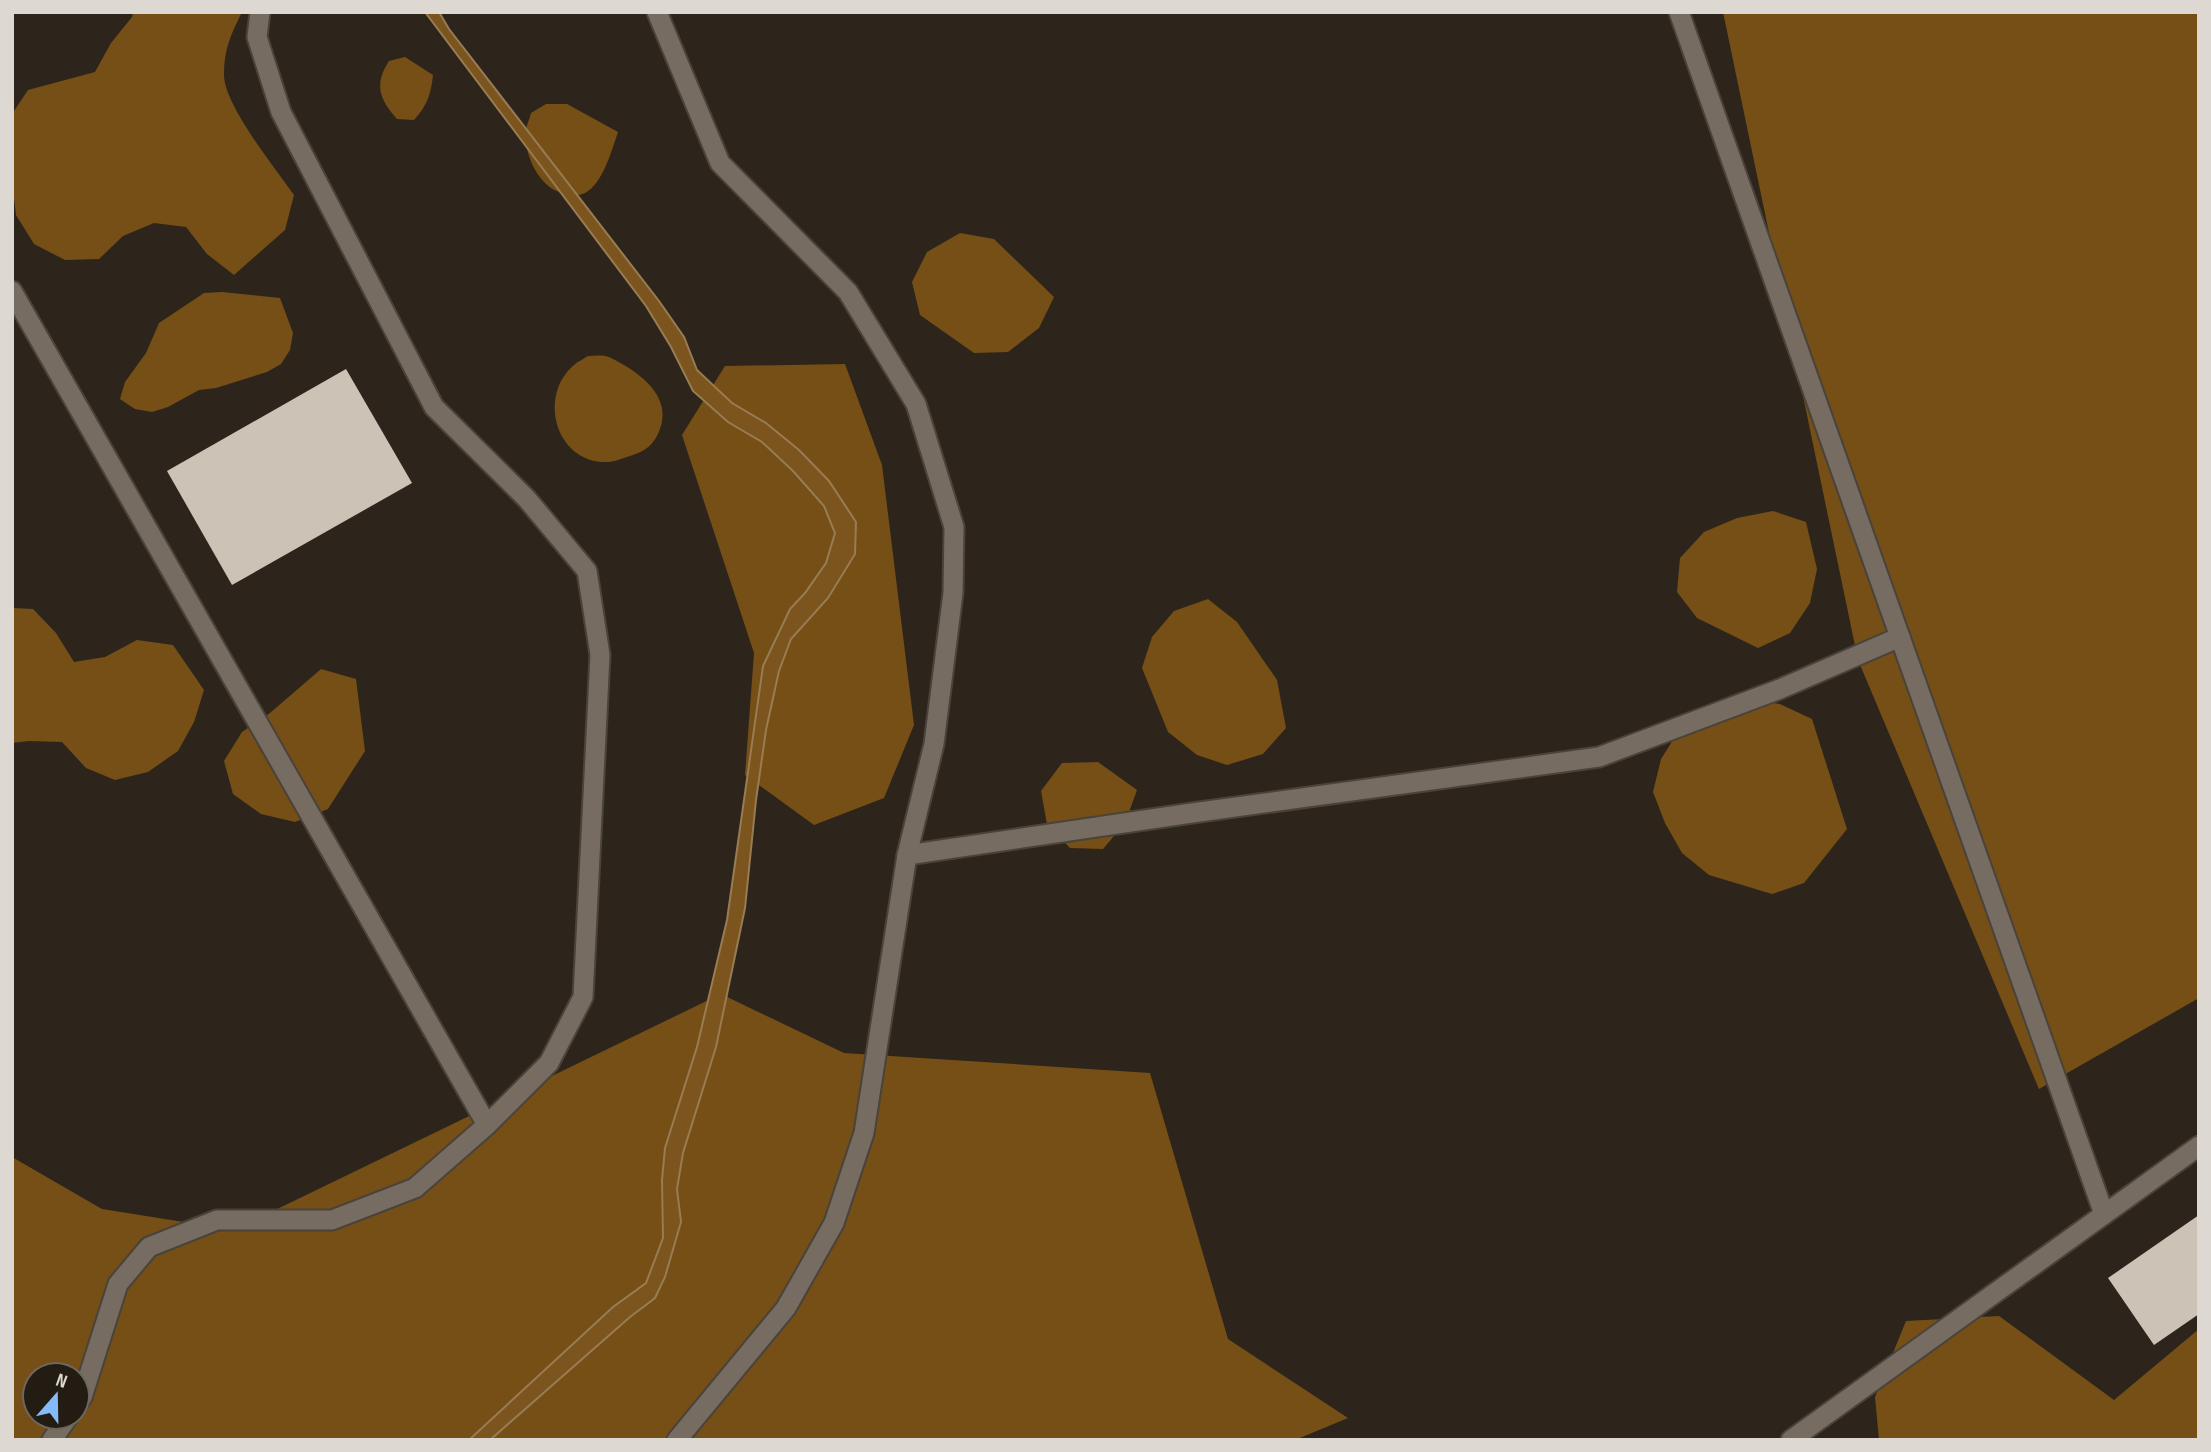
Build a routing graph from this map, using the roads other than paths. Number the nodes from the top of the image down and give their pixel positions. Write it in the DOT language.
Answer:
graph roads {
  1 [pos="260,12"];
  2 [pos="657,12"];
  3 [pos="1679,12"];
  4 [pos="12,290"];
  5 [pos="1900,637"];
  6 [pos="907,855"];
  7 [pos="487,1125"];
  8 [pos="2199,1146"];
  9 [pos="2104,1214"];
  10 [pos="91,1369"];
  11 [pos="677,1440"];
  12 [pos="1791,1440"];
  1 -- 7 [label="lane"];
  2 -- 6 [label="lane"];
  3 -- 5 [label="lane"];
  4 -- 7 [label="lane"];
  5 -- 6 [label="lane"];
  5 -- 9 [label="lane"];
  6 -- 11 [label="lane"];
  7 -- 10 [label="lane"];
  8 -- 9 [label="lane"];
  9 -- 12 [label="lane"];
}
